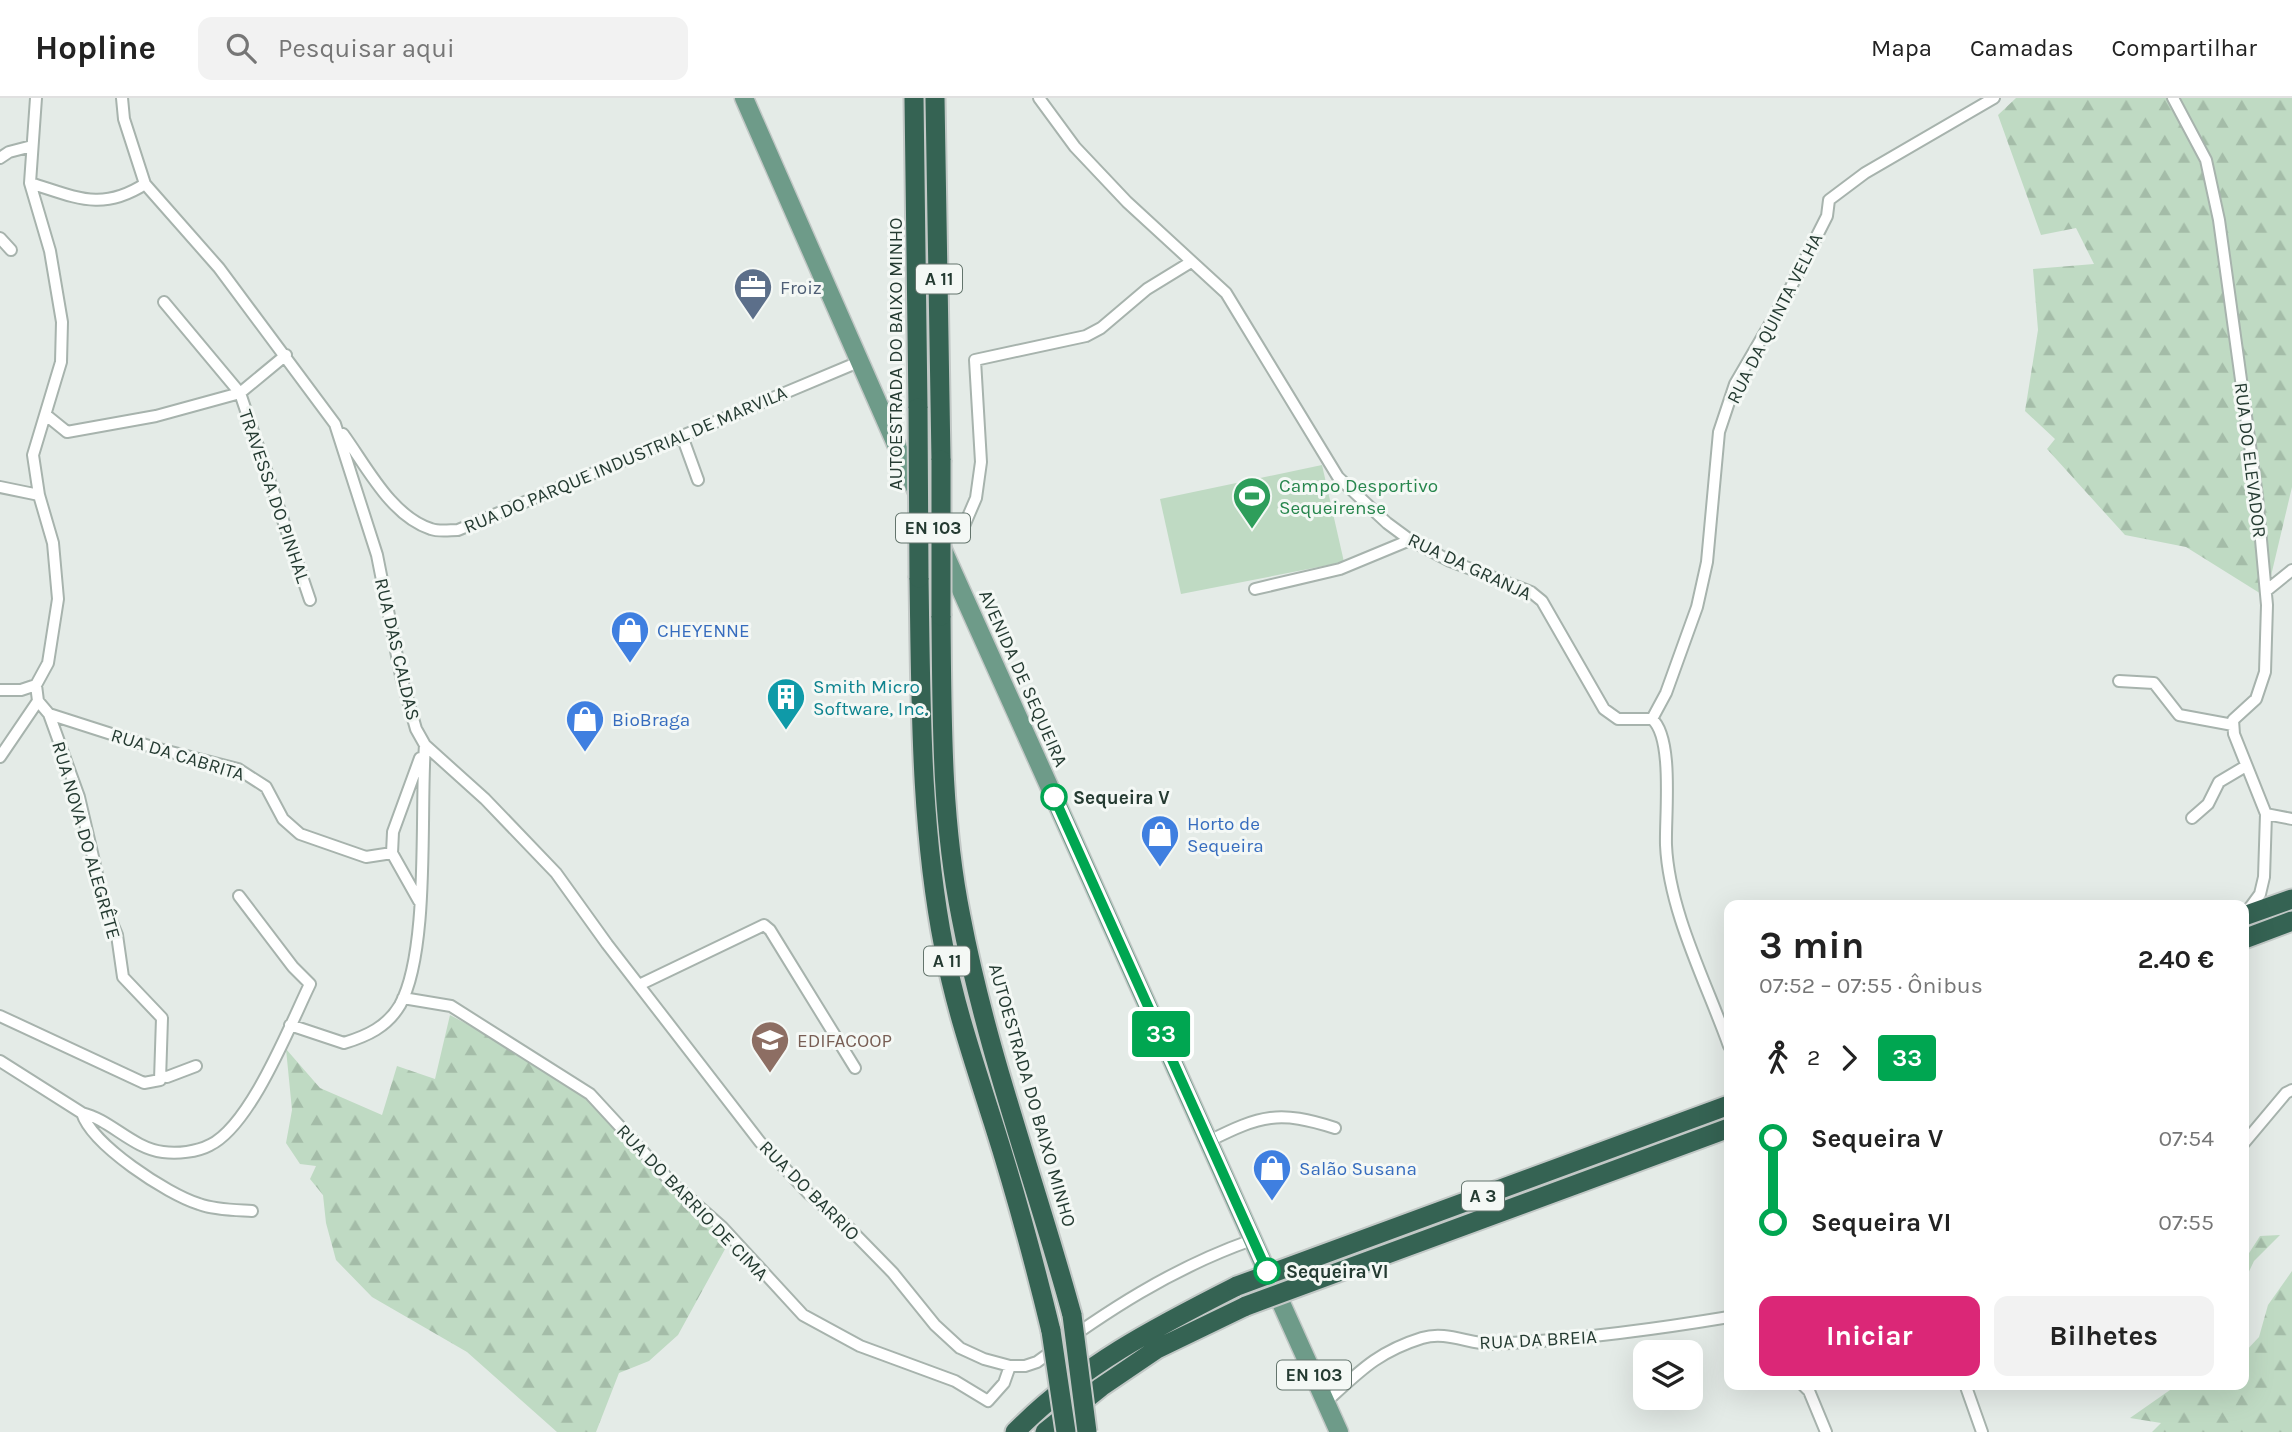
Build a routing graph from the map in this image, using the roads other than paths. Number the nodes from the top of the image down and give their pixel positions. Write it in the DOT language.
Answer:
graph roads {
  1 [pos="36,98"];
  2 [pos="122,98"];
  3 [pos="744,98"];
  4 [pos="914,98"];
  5 [pos="935,98"];
  6 [pos="1039,98"];
  7 [pos="1994,98"];
  8 [pos="2173,98"];
  9 [pos="32,146"];
  10 [pos="0,158"];
  11 [pos="30,183"];
  12 [pos="145,184"];
  13 [pos="0,238"];
  14 [pos="10,250"];
  15 [pos="1191,262"];
  16 [pos="164,302"];
  17 [pos="286,355"];
  18 [pos="862,361"];
  19 [pos="240,393"];
  20 [pos="328,412"];
  21 [pos="46,415"];
  22 [pos="682,436"];
  23 [pos="361,459"];
  24 [pos="369,470"];
  25 [pos="353,474"];
  26 [pos="698,480"];
  27 [pos="0,487"];
  28 [pos="39,495"];
  29 [pos="393,502"];
  30 [pos="961,533"];
  31 [pos="1410,540"];
  32 [pos="2292,570"];
  33 [pos="1255,589"];
  34 [pos="2266,591"];
  35 [pos="310,600"];
  36 [pos="2119,681"];
  37 [pos="36,685"];
  38 [pos="0,690"];
  39 [pos="38,701"];
  40 [pos="49,713"];
  41 [pos="1652,719"];
  42 [pos="2233,725"];
  43 [pos="425,745"];
  44 [pos="0,757"];
  45 [pos="2246,766"];
  46 [pos="2266,814"];
  47 [pos="2192,818"];
  48 [pos="2292,820"];
  49 [pos="392,853"];
  50 [pos="239,896"];
  51 [pos="2292,899"];
  52 [pos="420,904"];
  53 [pos="2249,909"];
  54 [pos="2249,914"];
  55 [pos="2292,921"];
  56 [pos="2249,937"];
  57 [pos="639,985"];
  58 [pos="403,998"];
  59 [pos="0,1016"];
  60 [pos="290,1025"];
  61 [pos="1724,1033"];
  62 [pos="0,1061"];
  63 [pos="197,1066"];
  64 [pos="855,1068"];
  65 [pos="162,1076"];
  66 [pos="2292,1090"];
  67 [pos="1724,1107"];
  68 [pos="82,1113"];
  69 [pos="1335,1128"];
  70 [pos="1724,1130"];
  71 [pos="2249,1137"];
  72 [pos="1209,1141"];
  73 [pos="252,1211"];
  74 [pos="1252,1240"];
  75 [pos="1724,1318"];
  76 [pos="1010,1366"];
  77 [pos="1808,1390"];
  78 [pos="1967,1390"];
  79 [pos="1326,1402"];
  80 [pos="1015,1432"];
  81 [pos="1045,1432"];
  82 [pos="1066,1432"];
  83 [pos="1087,1432"];
  84 [pos="1339,1432"];
  85 [pos="1826,1432"];
  86 [pos="1982,1432"];
  1 -- 9 [label="street"];
  2 -- 12 [label="street, RUA DAS CALDAS"];
  3 -- 18 [label="main road, EN 103"];
  4 -- 82 [label="highway, AUTOESTRADA DO BAIXO MINHO / A 11, bridge"];
  5 -- 83 [label="highway, AUTOESTRADA DO BAIXO MINHO / A 11, bridge"];
  6 -- 15 [label="street, RUA DA GRANJA"];
  7 -- 41 [label="street, RUA DA QUINTA VELHA"];
  8 -- 34 [label="street, RUA DO ELEVADOR"];
  9 -- 10 [label="street"];
  9 -- 11 [label="street"];
  11 -- 12 [label="street"];
  11 -- 21 [label="street"];
  12 -- 17 [label="street, RUA DAS CALDAS"];
  13 -- 14 [label="street"];
  15 -- 30 [label="street"];
  15 -- 31 [label="street, RUA DA GRANJA"];
  16 -- 19 [label="street"];
  17 -- 19 [label="street"];
  17 -- 20 [label="street, RUA DAS CALDAS"];
  18 -- 22 [label="street, RUA DO PARQUE INDUSTRIAL DE MARVILA"];
  18 -- 72 [label="main road, AVENIDA DE SEQUEIRA / EN 103"];
  19 -- 21 [label="street"];
  19 -- 35 [label="street, TRAVESSA DO PINHAL"];
  20 -- 23 [label="street, RUA DAS CALDAS"];
  20 -- 25 [label="street, RUA DAS CALDAS"];
  21 -- 28 [label="street"];
  22 -- 26 [label="street"];
  22 -- 29 [label="street, RUA DO PARQUE INDUSTRIAL DE MARVILA"];
  23 -- 24 [label="street, RUA DAS CALDAS"];
  23 -- 25 [label="street"];
  24 -- 25 [label="street"];
  24 -- 29 [label="street, RUA DAS CALDAS"];
  25 -- 43 [label="street, RUA DAS CALDAS"];
  27 -- 28 [label="street"];
  28 -- 37 [label="street"];
  31 -- 33 [label="street"];
  31 -- 41 [label="street, RUA DA GRANJA"];
  32 -- 34 [label="street"];
  34 -- 42 [label="street, RUA DO ELEVADOR"];
  36 -- 42 [label="street"];
  37 -- 38 [label="street"];
  37 -- 39 [label="street"];
  39 -- 40 [label="street, RUA DA CABRITA"];
  39 -- 44 [label="street"];
  40 -- 49 [label="street, RUA DA CABRITA"];
  40 -- 65 [label="street, RUA NOVA DO ALEGRÊTE"];
  41 -- 61 [label="street"];
  42 -- 45 [label="street"];
  43 -- 49 [label="street"];
  43 -- 52 [label="street, RUA DAS CALDAS"];
  43 -- 57 [label="street, RUA DO BARRIO"];
  45 -- 46 [label="street"];
  45 -- 47 [label="street"];
  46 -- 48 [label="street"];
  46 -- 53 [label="street"];
  49 -- 52 [label="street"];
  50 -- 60 [label="street"];
  51 -- 54 [label="highway"];
  52 -- 58 [label="street, RUA DAS CALDAS"];
  55 -- 56 [label="highway"];
  57 -- 64 [label="street"];
  57 -- 76 [label="street, RUA DO BARRIO"];
  58 -- 60 [label="street"];
  58 -- 76 [label="street, RUA DO BARRIO DE CIMA"];
  59 -- 65 [label="street"];
  60 -- 68 [label="street"];
  62 -- 68 [label="street"];
  63 -- 65 [label="street"];
  66 -- 71 [label="street"];
  67 -- 80 [label="highway, A 3, bridge"];
  68 -- 73 [label="street"];
  69 -- 72 [label="street"];
  70 -- 81 [label="highway, A 3, bridge"];
  72 -- 74 [label="main road, AVENIDA DE SEQUEIRA / EN 103"];
  74 -- 76 [label="street"];
  74 -- 79 [label="main road, AVENIDA DE SEQUEIRA / EN 103"];
  75 -- 79 [label="street, RUA DA BREIA"];
  77 -- 85 [label="street"];
  78 -- 86 [label="street"];
  79 -- 84 [label="main road, AVENIDA DE SEQUEIRA / EN 103"];
}
